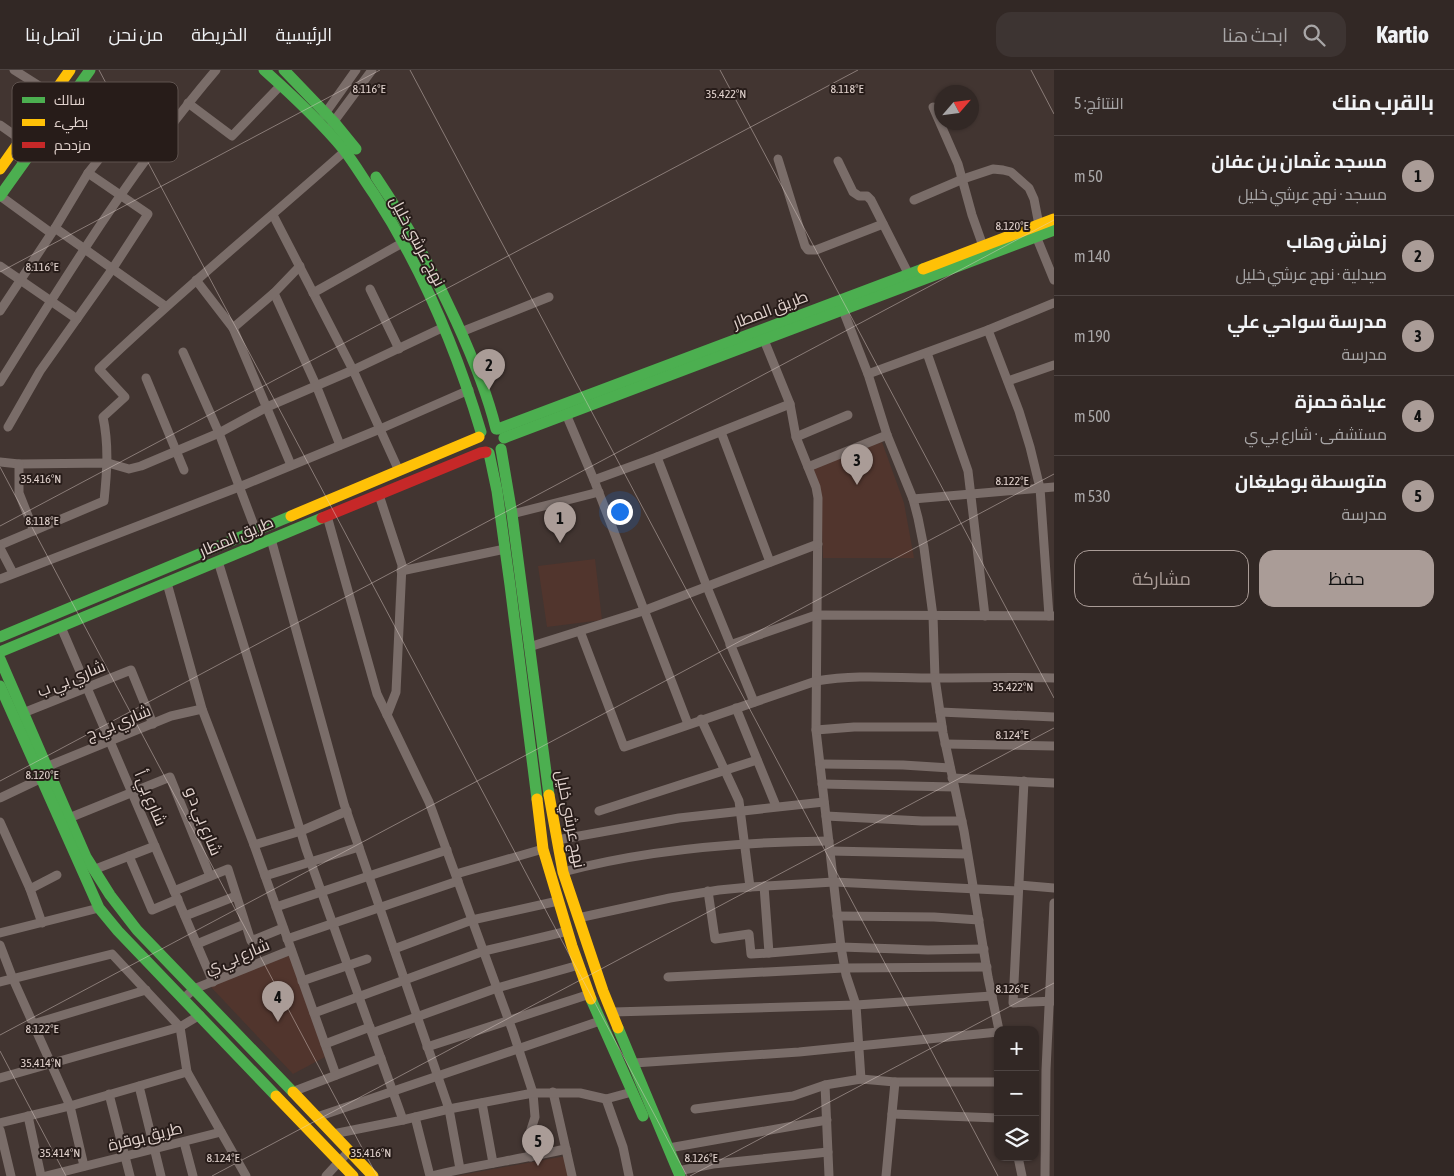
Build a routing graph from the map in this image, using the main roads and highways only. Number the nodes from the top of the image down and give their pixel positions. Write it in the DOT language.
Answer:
graph roads {
  1 [pos="70,70"];
  2 [pos="83,70"];
  3 [pos="90,70"];
  4 [pos="98,70"];
  5 [pos="264,70"];
  6 [pos="284,70"];
  7 [pos="61,82"];
  8 [pos="74,82"];
  9 [pos="82,82"];
  10 [pos="90,82"];
  11 [pos="12,151"];
  12 [pos="16,162"];
  13 [pos="26,162"];
  14 [pos="29,162"];
  15 [pos="0,168"];
  16 [pos="0,184"];
  17 [pos="1,198"];
  18 [pos="1054,219"];
  19 [pos="1054,230"];
  20 [pos="1037,231"];
  21 [pos="841,305"];
  22 [pos="564,409"];
  23 [pos="480,435"];
  24 [pos="500,436"];
  25 [pos="487,453"];
  26 [pos="0,637"];
  27 [pos="0,652"];
  28 [pos="0,659"];
  29 [pos="0,686"];
  30 [pos="676,1174"];
  31 [pos="353,1176"];
  32 [pos="373,1176"];
  1 -- 7 [label="main road"];
  2 -- 8 [label="main road"];
  3 -- 9 [label="main road"];
  4 -- 10 [label="main road"];
  5 -- 23 [label="main road, نهج عرشي خليل"];
  6 -- 24 [label="main road, نهج عرشي خليل"];
  11 -- 15 [label="main road"];
  12 -- 16 [label="main road"];
  13 -- 17 [label="main road"];
  14 -- 17 [label="main road"];
  18 -- 20 [label="main road, طريق المطار"];
  19 -- 20 [label="main road, طريق المطار"];
  20 -- 21 [label="main road, طريق المطار"];
  20 -- 21 [label="main road, طريق المطار"];
  21 -- 22 [label="main road, طريق المطار"];
  21 -- 22 [label="main road, طريق المطار"];
  22 -- 24 [label="main road, طريق المطار"];
  23 -- 24 [label="main road"];
  23 -- 25 [label="main road"];
  23 -- 26 [label="main road, طريق المطار"];
  24 -- 25 [label="main road"];
  24 -- 30 [label="main road, نهج عرشي خليل"];
  25 -- 27 [label="main road, طريق المطار"];
  25 -- 30 [label="main road, نهج عرشي خليل"];
  28 -- 32 [label="main road"];
  29 -- 31 [label="main road"];
}
